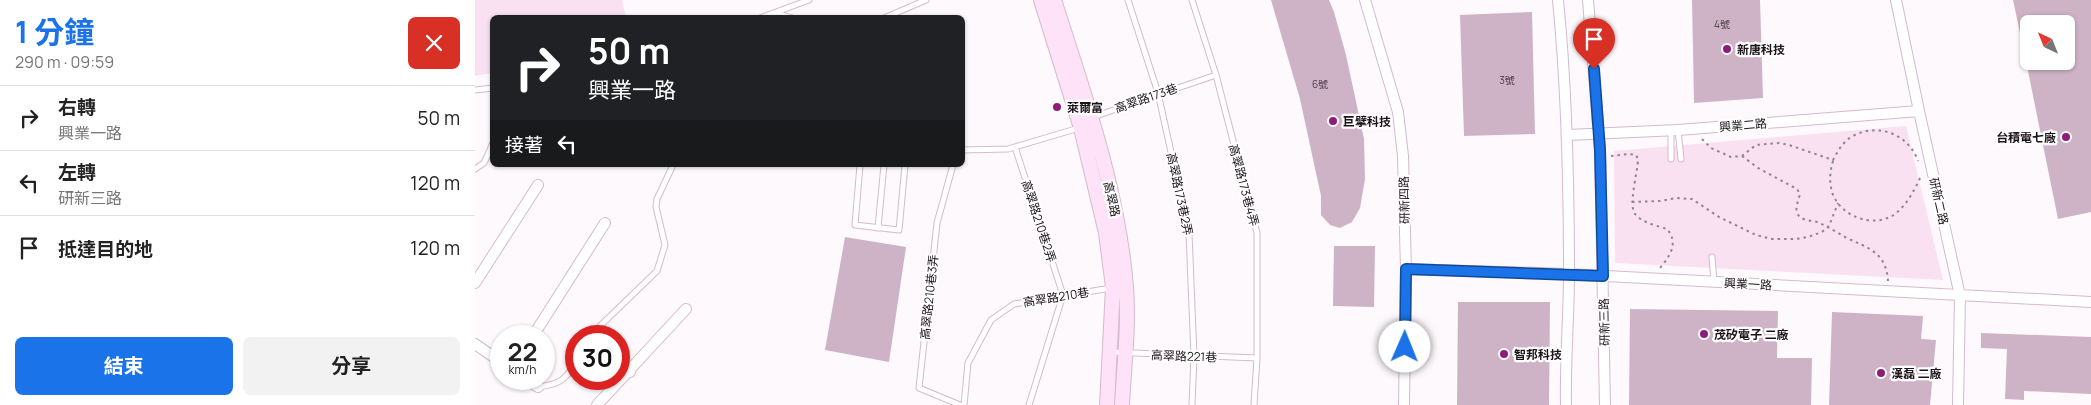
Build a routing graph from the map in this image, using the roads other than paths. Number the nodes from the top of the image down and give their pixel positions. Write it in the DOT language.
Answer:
graph roads {
  1 [pos="809,0"];
  2 [pos="926,0"];
  3 [pos="1041,0"];
  4 [pos="1054,0"];
  5 [pos="1128,0"];
  6 [pos="1192,0"];
  7 [pos="1365,0"];
  8 [pos="1558,0"];
  9 [pos="1588,0"];
  10 [pos="1896,0"];
  11 [pos="776,13"];
  12 [pos="770,15"];
  13 [pos="782,15"];
  14 [pos="890,15"];
  15 [pos="1216,75"];
  16 [pos="490,88"];
  17 [pos="475,90"];
  18 [pos="1158,93"];
  19 [pos="1919,111"];
  20 [pos="1091,117"];
  21 [pos="1081,128"];
  22 [pos="1674,130"];
  23 [pos="1599,133"];
  24 [pos="1567,135"];
  25 [pos="1015,147"];
  26 [pos="490,150"];
  27 [pos="965,150"];
  28 [pos="1671,159"];
  29 [pos="1681,159"];
  30 [pos="672,167"];
  31 [pos="860,167"];
  32 [pos="884,167"];
  33 [pos="905,167"];
  34 [pos="952,167"];
  35 [pos="475,169"];
  36 [pos="539,185"];
  37 [pos="605,223"];
  38 [pos="878,228"];
  39 [pos="1712,256"];
  40 [pos="1406,269"];
  41 [pos="1569,274"];
  42 [pos="1603,276"];
  43 [pos="1714,282"];
  44 [pos="475,283"];
  45 [pos="1120,288"];
  46 [pos="1063,295"];
  47 [pos="1960,296"];
  48 [pos="2091,302"];
  49 [pos="686,309"];
  50 [pos="540,325"];
  51 [pos="601,325"];
  52 [pos="475,344"];
  53 [pos="1110,352"];
  54 [pos="1125,353"];
  55 [pos="490,354"];
  56 [pos="1194,356"];
  57 [pos="1257,358"];
  58 [pos="630,372"];
  59 [pos="565,377"];
  60 [pos="555,385"];
  61 [pos="612,390"];
  62 [pos="597,405"];
  63 [pos="960,405"];
  64 [pos="964,405"];
  65 [pos="1029,405"];
  66 [pos="1107,405"];
  67 [pos="1121,405"];
  68 [pos="1192,405"];
  69 [pos="1254,405"];
  70 [pos="1404,405"];
  71 [pos="1566,405"];
  72 [pos="1605,405"];
  73 [pos="1958,405"];
  1 -- 11 [label="lane"];
  2 -- 14 [label="lane"];
  3 -- 21 [label="street, 高翠路"];
  4 -- 20 [label="street, 高翠路"];
  5 -- 18 [label="lane, 高翠路173巷2弄"];
  6 -- 15 [label="lane, 高翠路173巷4弄"];
  7 -- 40 [label="street, 研新四路"];
  8 -- 24 [label="street"];
  9 -- 23 [label="street, 研新三路"];
  10 -- 19 [label="street, 研新二路"];
  11 -- 12 [label="lane"];
  11 -- 13 [label="lane"];
  15 -- 18 [label="lane, 高翠路173巷"];
  15 -- 57 [label="lane, 高翠路173巷4弄"];
  16 -- 17 [label="lane"];
  18 -- 20 [label="lane, 高翠路173巷"];
  18 -- 56 [label="lane, 高翠路173巷2弄"];
  19 -- 22 [label="street, 興業二路"];
  19 -- 47 [label="street, 研新二路"];
  20 -- 21 [label="lane, 高翠路173巷"];
  20 -- 45 [label="street, 高翠路"];
  21 -- 25 [label="lane"];
  21 -- 45 [label="street, 高翠路"];
  22 -- 23 [label="street, 興業二路"];
  22 -- 28 [label="lane"];
  22 -- 29 [label="lane"];
  23 -- 24 [label="street, 興業二路"];
  23 -- 42 [label="street, 研新三路"];
  24 -- 41 [label="street"];
  25 -- 27 [label="lane"];
  25 -- 46 [label="lane, 高翠路210巷2弄"];
  26 -- 35 [label="lane"];
  30 -- 51 [label="lane"];
  31 -- 38 [label="lane"];
  32 -- 38 [label="lane"];
  33 -- 38 [label="lane"];
  34 -- 63 [label="lane, 高翠路210巷3弄"];
  36 -- 44 [label="street"];
  37 -- 50 [label="street"];
  39 -- 43 [label="lane"];
  40 -- 41 [label="street, 興業一路"];
  40 -- 70 [label="street, 研新四路"];
  41 -- 42 [label="street, 興業一路"];
  41 -- 71 [label="street"];
  42 -- 43 [label="street, 興業一路"];
  42 -- 72 [label="street, 研新三路"];
  43 -- 47 [label="street, 興業一路"];
  45 -- 46 [label="lane, 高翠路210巷"];
  45 -- 53 [label="street, 高翠路"];
  45 -- 54 [label="street, 高翠路"];
  46 -- 64 [label="lane, 高翠路210巷"];
  46 -- 65 [label="lane"];
  47 -- 48 [label="street, 興業一路"];
  47 -- 73 [label="street, 研新二路"];
  49 -- 58 [label="street"];
  52 -- 55 [label="street"];
  53 -- 54 [label="lane, 高翠路221巷"];
  53 -- 66 [label="street, 高翠路"];
  54 -- 56 [label="lane, 高翠路221巷"];
  54 -- 67 [label="street, 高翠路"];
  56 -- 57 [label="lane, 高翠路221巷"];
  56 -- 68 [label="lane, 高翠路173巷2弄"];
  57 -- 69 [label="lane, 高翠路173巷4弄"];
  59 -- 60 [label="lane"];
  61 -- 62 [label="street"];
}
